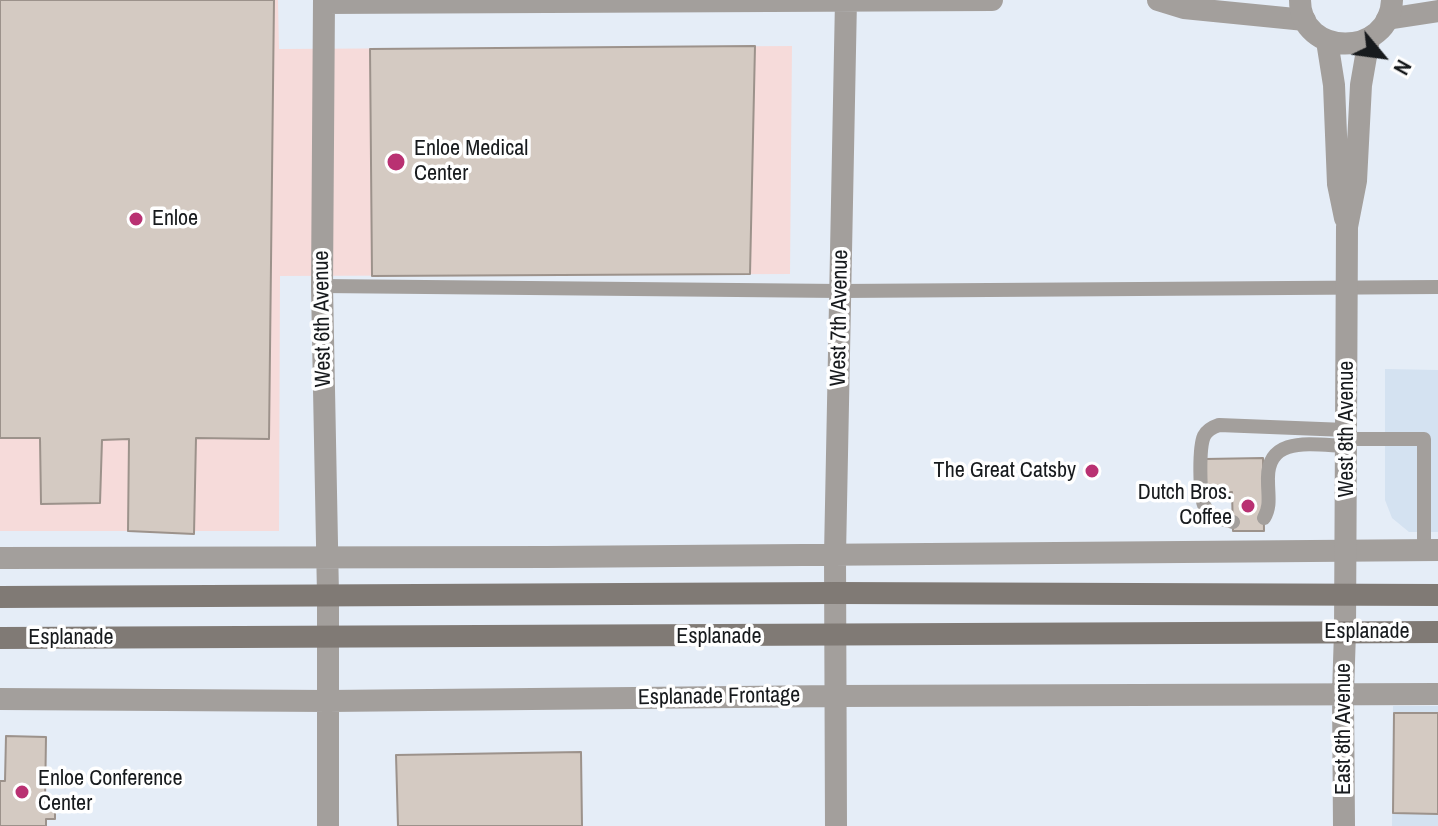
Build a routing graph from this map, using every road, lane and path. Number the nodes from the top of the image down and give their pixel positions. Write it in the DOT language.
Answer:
graph roads {
  1 [pos="992,0"];
  2 [pos="1158,0"];
  3 [pos="324,1"];
  4 [pos="545,1"];
  5 [pos="846,1"];
  6 [pos="1390,9"];
  7 [pos="1302,10"];
  8 [pos="1438,11"];
  9 [pos="1369,39"];
  10 [pos="1327,41"];
  11 [pos="1347,227"];
  12 [pos="322,286"];
  13 [pos="1438,287"];
  14 [pos="1347,288"];
  15 [pos="840,291"];
  16 [pos="1347,438"];
  17 [pos="1264,518"];
  18 [pos="1233,522"];
  19 [pos="1346,550"];
  20 [pos="1431,550"];
  21 [pos="835,555"];
  22 [pos="326,557"];
  23 [pos="0,558"];
  24 [pos="835,593"];
  25 [pos="328,595"];
  26 [pos="1438,595"];
  27 [pos="1346,596"];
  28 [pos="0,597"];
  29 [pos="1345,632"];
  30 [pos="1438,632"];
  31 [pos="835,636"];
  32 [pos="0,638"];
  33 [pos="328,638"];
  34 [pos="1343,693"];
  35 [pos="1438,694"];
  36 [pos="837,696"];
  37 [pos="0,699"];
  38 [pos="328,701"];
  39 [pos="328,826"];
  40 [pos="836,826"];
  41 [pos="1344,826"];
  1 -- 5 [label="street"];
  2 -- 7 [label="street"];
  3 -- 4 [label="street"];
  3 -- 12 [label="street, West 6th Avenue"];
  4 -- 5 [label="street"];
  5 -- 15 [label="street, West 7th Avenue"];
  6 -- 8 [label="street"];
  6 -- 9 [label="street"];
  7 -- 10 [label="street"];
  9 -- 10 [label="street"];
  9 -- 11 [label="street, West 8th Avenue"];
  10 -- 11 [label="street, West 8th Avenue"];
  11 -- 14 [label="street, West 8th Avenue"];
  12 -- 15 [label="lane"];
  12 -- 22 [label="street, West 6th Avenue"];
  13 -- 14 [label="lane"];
  14 -- 15 [label="lane"];
  14 -- 16 [label="street, West 8th Avenue"];
  15 -- 21 [label="street, West 7th Avenue"];
  16 -- 17 [label="lane"];
  16 -- 18 [label="lane"];
  16 -- 19 [label="street, West 8th Avenue"];
  16 -- 20 [label="lane"];
  19 -- 20 [label="street"];
  19 -- 21 [label="street"];
  19 -- 27 [label="street, West 8th Avenue"];
  21 -- 22 [label="street"];
  21 -- 24 [label="street, West 7th Avenue"];
  22 -- 23 [label="street"];
  22 -- 25 [label="street, West 6th Avenue"];
  24 -- 25 [label="main road, Esplanade"];
  24 -- 27 [label="main road, Esplanade"];
  24 -- 31 [label="street, West 7th Avenue"];
  25 -- 28 [label="main road, Esplanade"];
  25 -- 33 [label="street, West 6th Avenue"];
  26 -- 27 [label="main road, Esplanade"];
  27 -- 29 [label="street, West 8th Avenue"];
  29 -- 30 [label="main road, Esplanade"];
  29 -- 31 [label="main road, Esplanade"];
  29 -- 34 [label="street, East 8th Avenue"];
  31 -- 33 [label="main road, Esplanade"];
  31 -- 36 [label="street, West 7th Avenue"];
  32 -- 33 [label="main road, Esplanade"];
  33 -- 38 [label="street, West 6th Avenue"];
  34 -- 35 [label="street, Esplanade Frontage"];
  34 -- 36 [label="street, Esplanade Frontage"];
  34 -- 41 [label="street, East 8th Avenue"];
  36 -- 38 [label="street, Esplanade Frontage"];
  36 -- 40 [label="street, West 7th Avenue"];
  37 -- 38 [label="street, Esplanade Frontage"];
  38 -- 39 [label="street, West 6th Avenue"];
}
